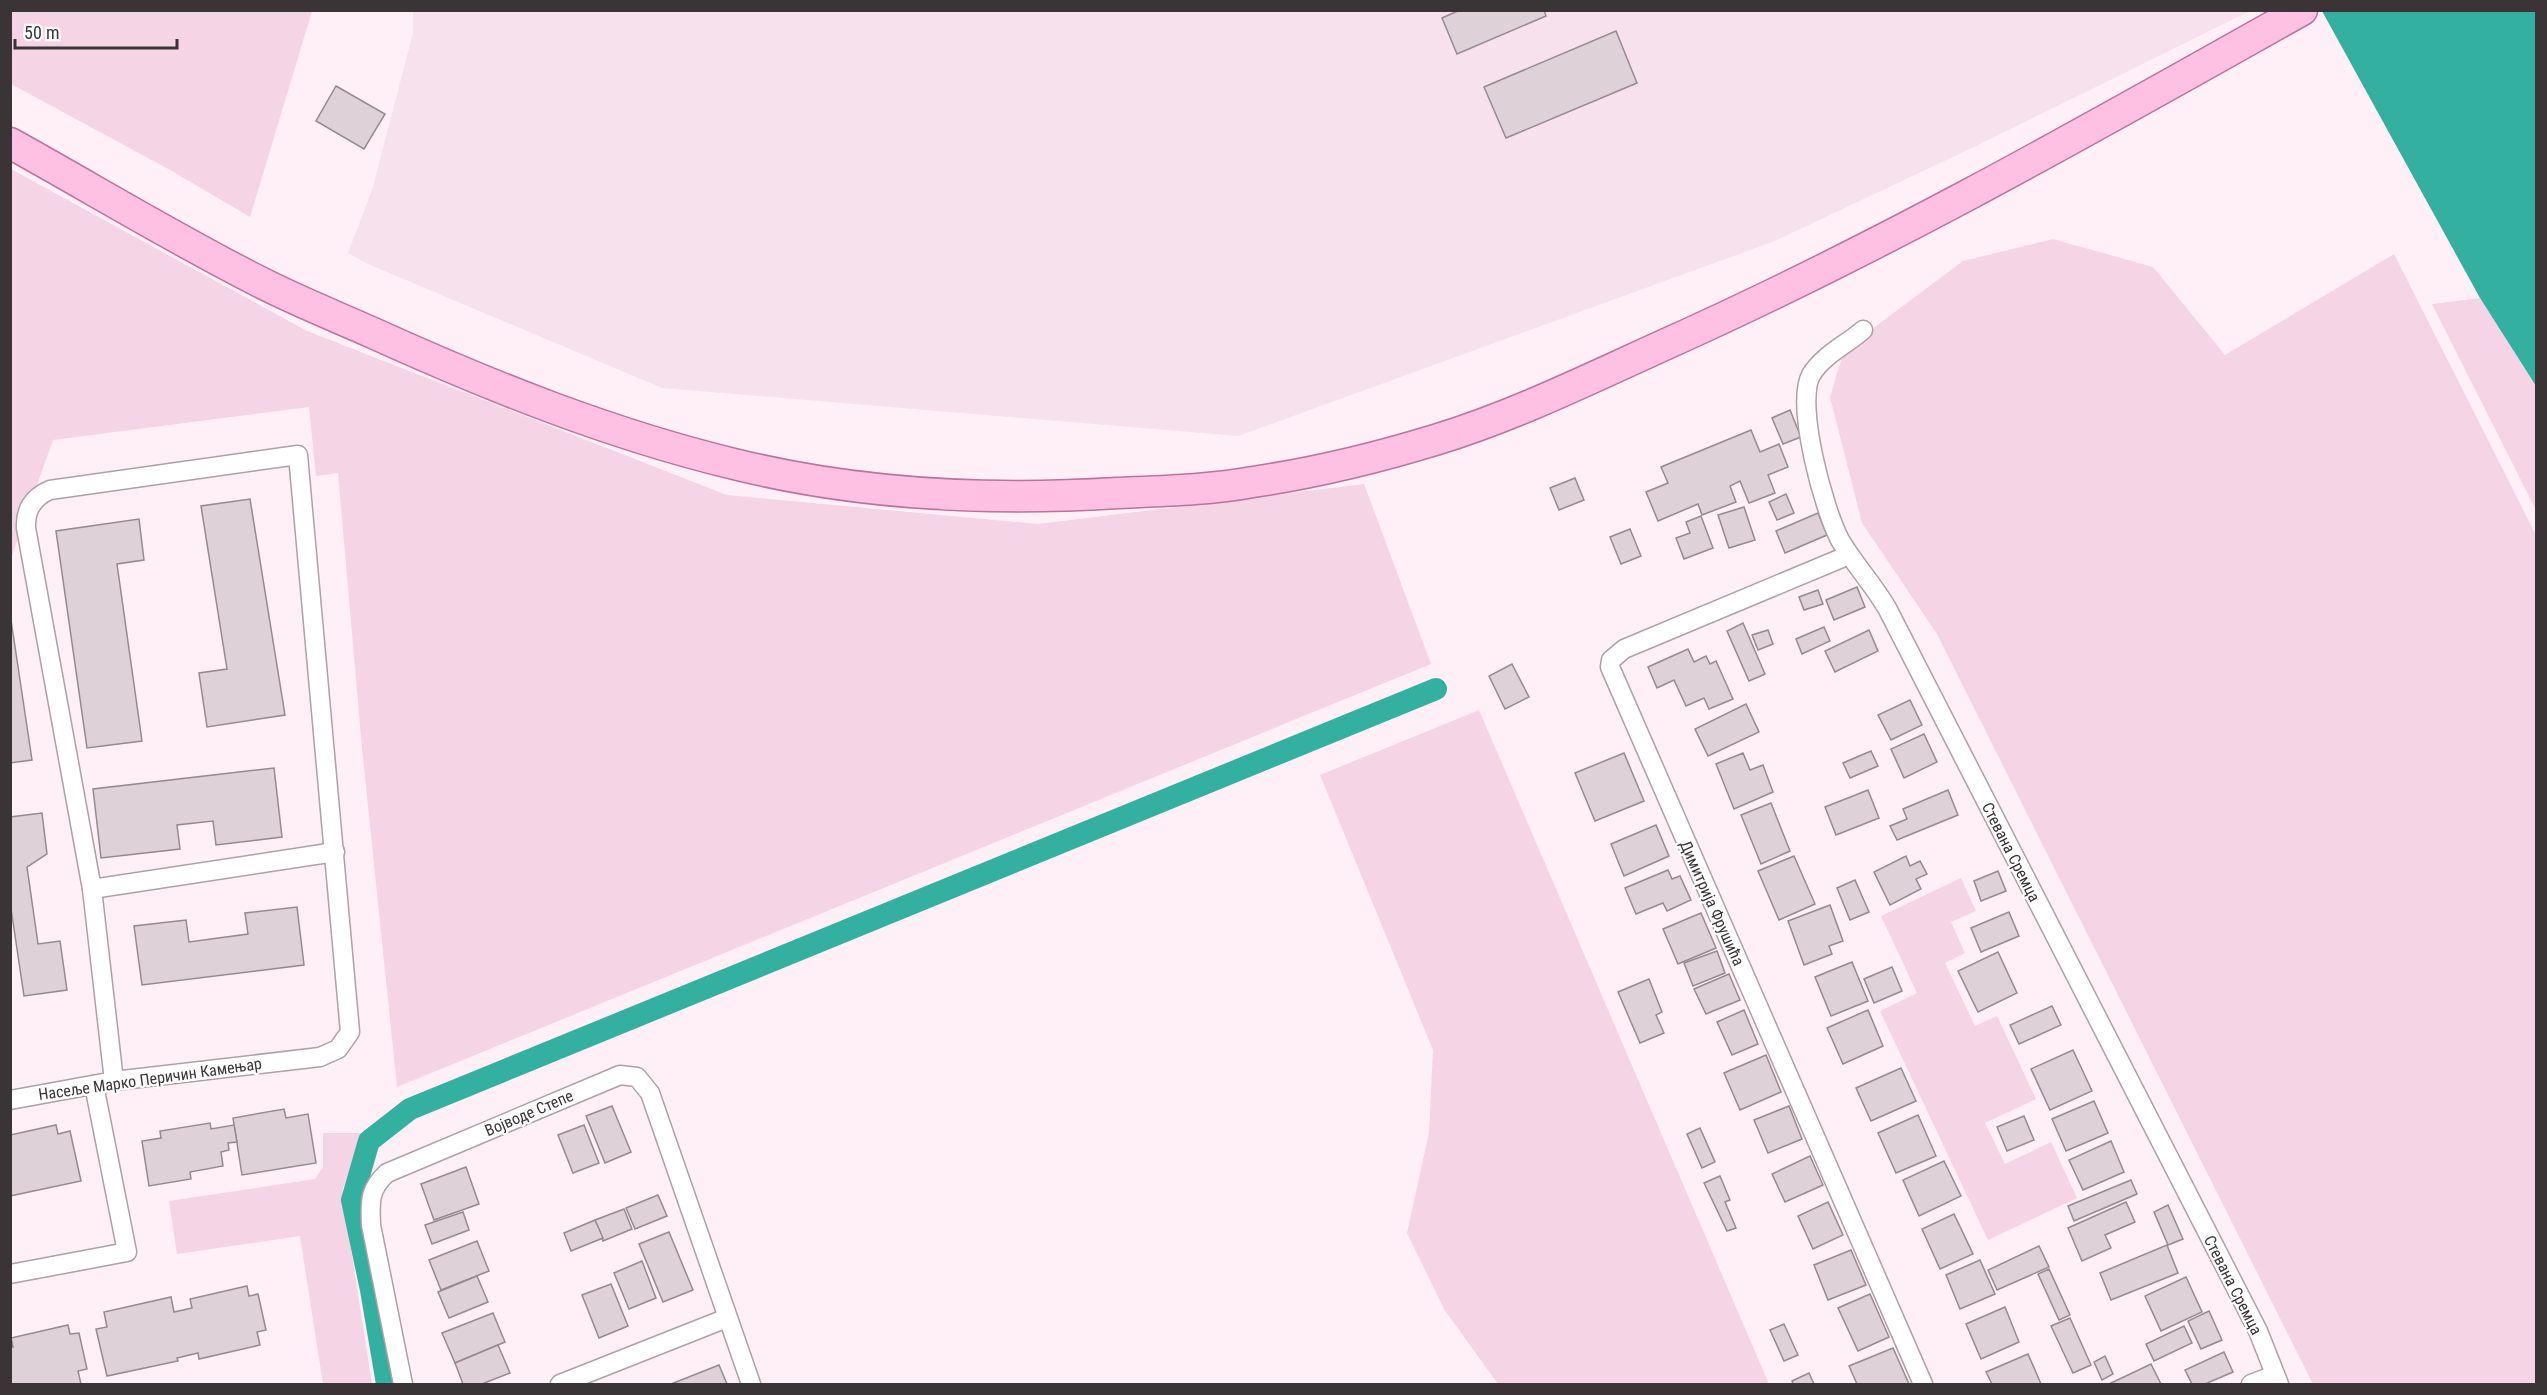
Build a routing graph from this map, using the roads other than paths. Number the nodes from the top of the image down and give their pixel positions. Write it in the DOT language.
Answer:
graph roads {
  1 [pos="2302,10"];
  2 [pos="10,142"];
  3 [pos="1863,330"];
  4 [pos="1849,555"];
  5 [pos="335,852"];
  6 [pos="92,889"];
  7 [pos="114,1081"];
  8 [pos="94,1084"];
  9 [pos="10,1100"];
  10 [pos="10,1274"];
  11 [pos="727,1318"];
  12 [pos="2277,1380"];
  13 [pos="403,1384"];
  14 [pos="561,1384"];
  15 [pos="751,1384"];
  16 [pos="1923,1384"];
  17 [pos="2251,1384"];
  1 -- 2 [label="main road"];
  3 -- 4 [label="street, Стевана Сремца"];
  4 -- 12 [label="street, Стевана Сремца"];
  4 -- 16 [label="street, Димитрија Фрушића"];
  5 -- 6 [label="street"];
  5 -- 6 [label="street, Насеље Марко Перичин Камењар"];
  5 -- 7 [label="street, Насеље Марко Перичин Камењар"];
  6 -- 7 [label="street"];
  7 -- 8 [label="street, Насеље Марко Перичин Камењар"];
  8 -- 9 [label="street, Насеље Марко Перичин Камењар"];
  8 -- 10 [label="street"];
  11 -- 13 [label="street, Војводе Степе"];
  11 -- 14 [label="street"];
  11 -- 15 [label="street, Војводе Степе"];
  12 -- 17 [label="street"];
}
